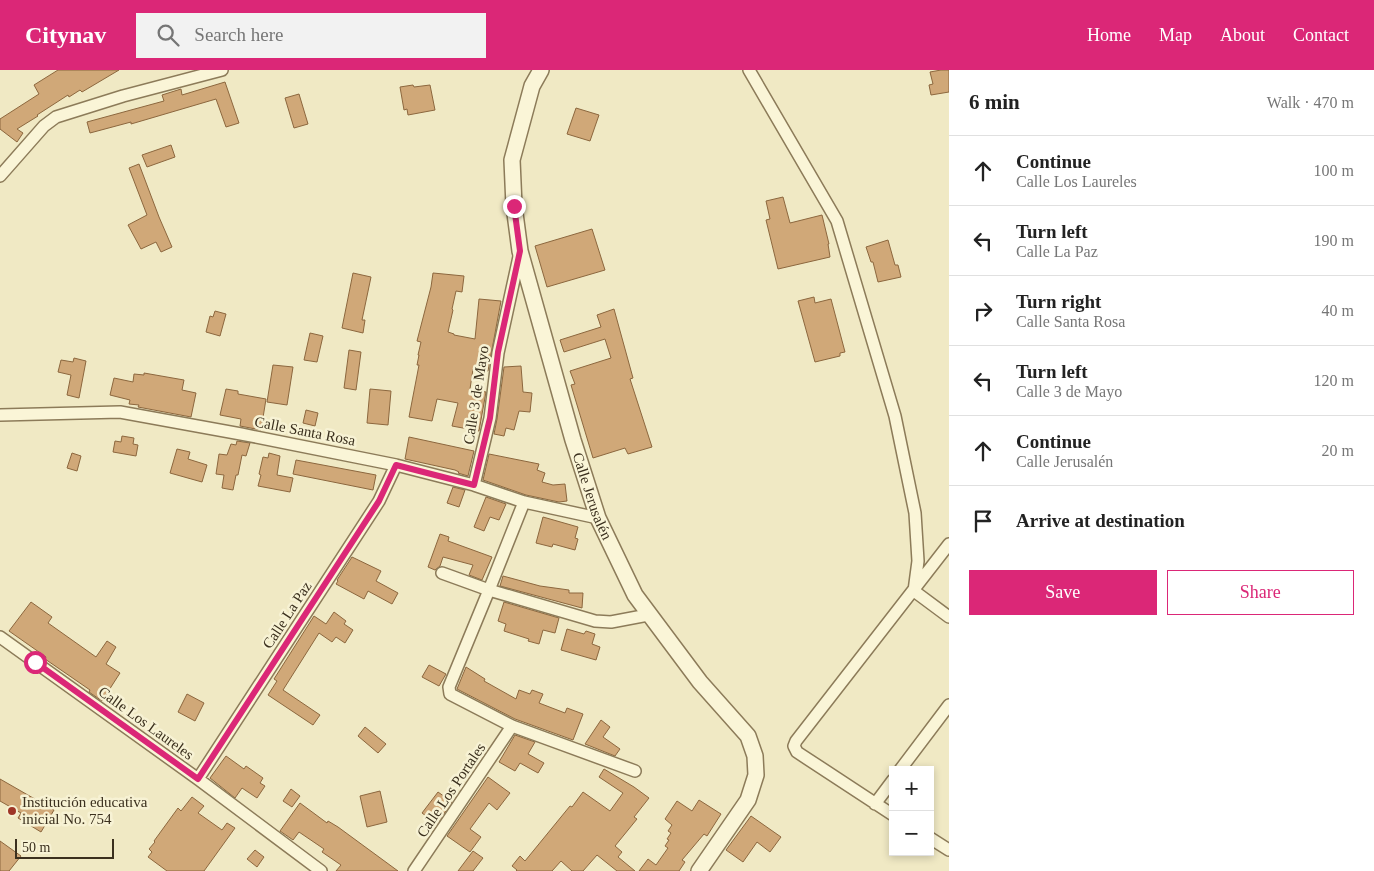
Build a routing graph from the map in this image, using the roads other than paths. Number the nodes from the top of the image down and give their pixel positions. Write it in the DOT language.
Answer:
graph roads {
  1 [pos="222,70"];
  2 [pos="540,70"];
  3 [pos="749,70"];
  4 [pos="0,176"];
  5 [pos="520,251"];
  6 [pos="0,415"];
  7 [pos="396,465"];
  8 [pos="474,485"];
  9 [pos="524,502"];
  10 [pos="598,518"];
  11 [pos="949,544"];
  12 [pos="442,573"];
  13 [pos="488,590"];
  14 [pos="914,591"];
  15 [pos="648,615"];
  16 [pos="949,617"];
  17 [pos="0,637"];
  18 [pos="949,705"];
  19 [pos="512,726"];
  20 [pos="903,766"];
  21 [pos="635,771"];
  22 [pos="198,779"];
  23 [pos="889,785"];
  24 [pos="875,804"];
  25 [pos="889,813"];
  26 [pos="934,841"];
  27 [pos="949,850"];
  28 [pos="321,871"];
  29 [pos="414,871"];
  30 [pos="699,871"];
  1 -- 4 [label="street"];
  2 -- 5 [label="street, Calle Jerusalén"];
  3 -- 14 [label="street"];
  5 -- 8 [label="street, Calle 3 de Mayo"];
  5 -- 10 [label="street, Calle Jerusalén"];
  6 -- 7 [label="street, Calle Santa Rosa"];
  7 -- 8 [label="street, Calle Santa Rosa"];
  7 -- 22 [label="street, Calle La Paz"];
  8 -- 9 [label="street, Calle Santa Rosa"];
  9 -- 10 [label="street, Calle Santa Rosa"];
  9 -- 13 [label="street"];
  10 -- 15 [label="street, Calle Jerusalén"];
  11 -- 14 [label="street"];
  12 -- 13 [label="street"];
  13 -- 15 [label="street"];
  13 -- 19 [label="street"];
  14 -- 16 [label="street"];
  14 -- 24 [label="street"];
  15 -- 30 [label="street, Calle Jerusalén"];
  17 -- 22 [label="street, Calle Los Laureles"];
  18 -- 20 [label="street"];
  19 -- 21 [label="street"];
  19 -- 29 [label="street, Calle Los Portales"];
  22 -- 28 [label="street, Calle Los Laureles"];
  23 -- 24 [label="street"];
  24 -- 25 [label="street"];
  26 -- 27 [label="street"];
}
